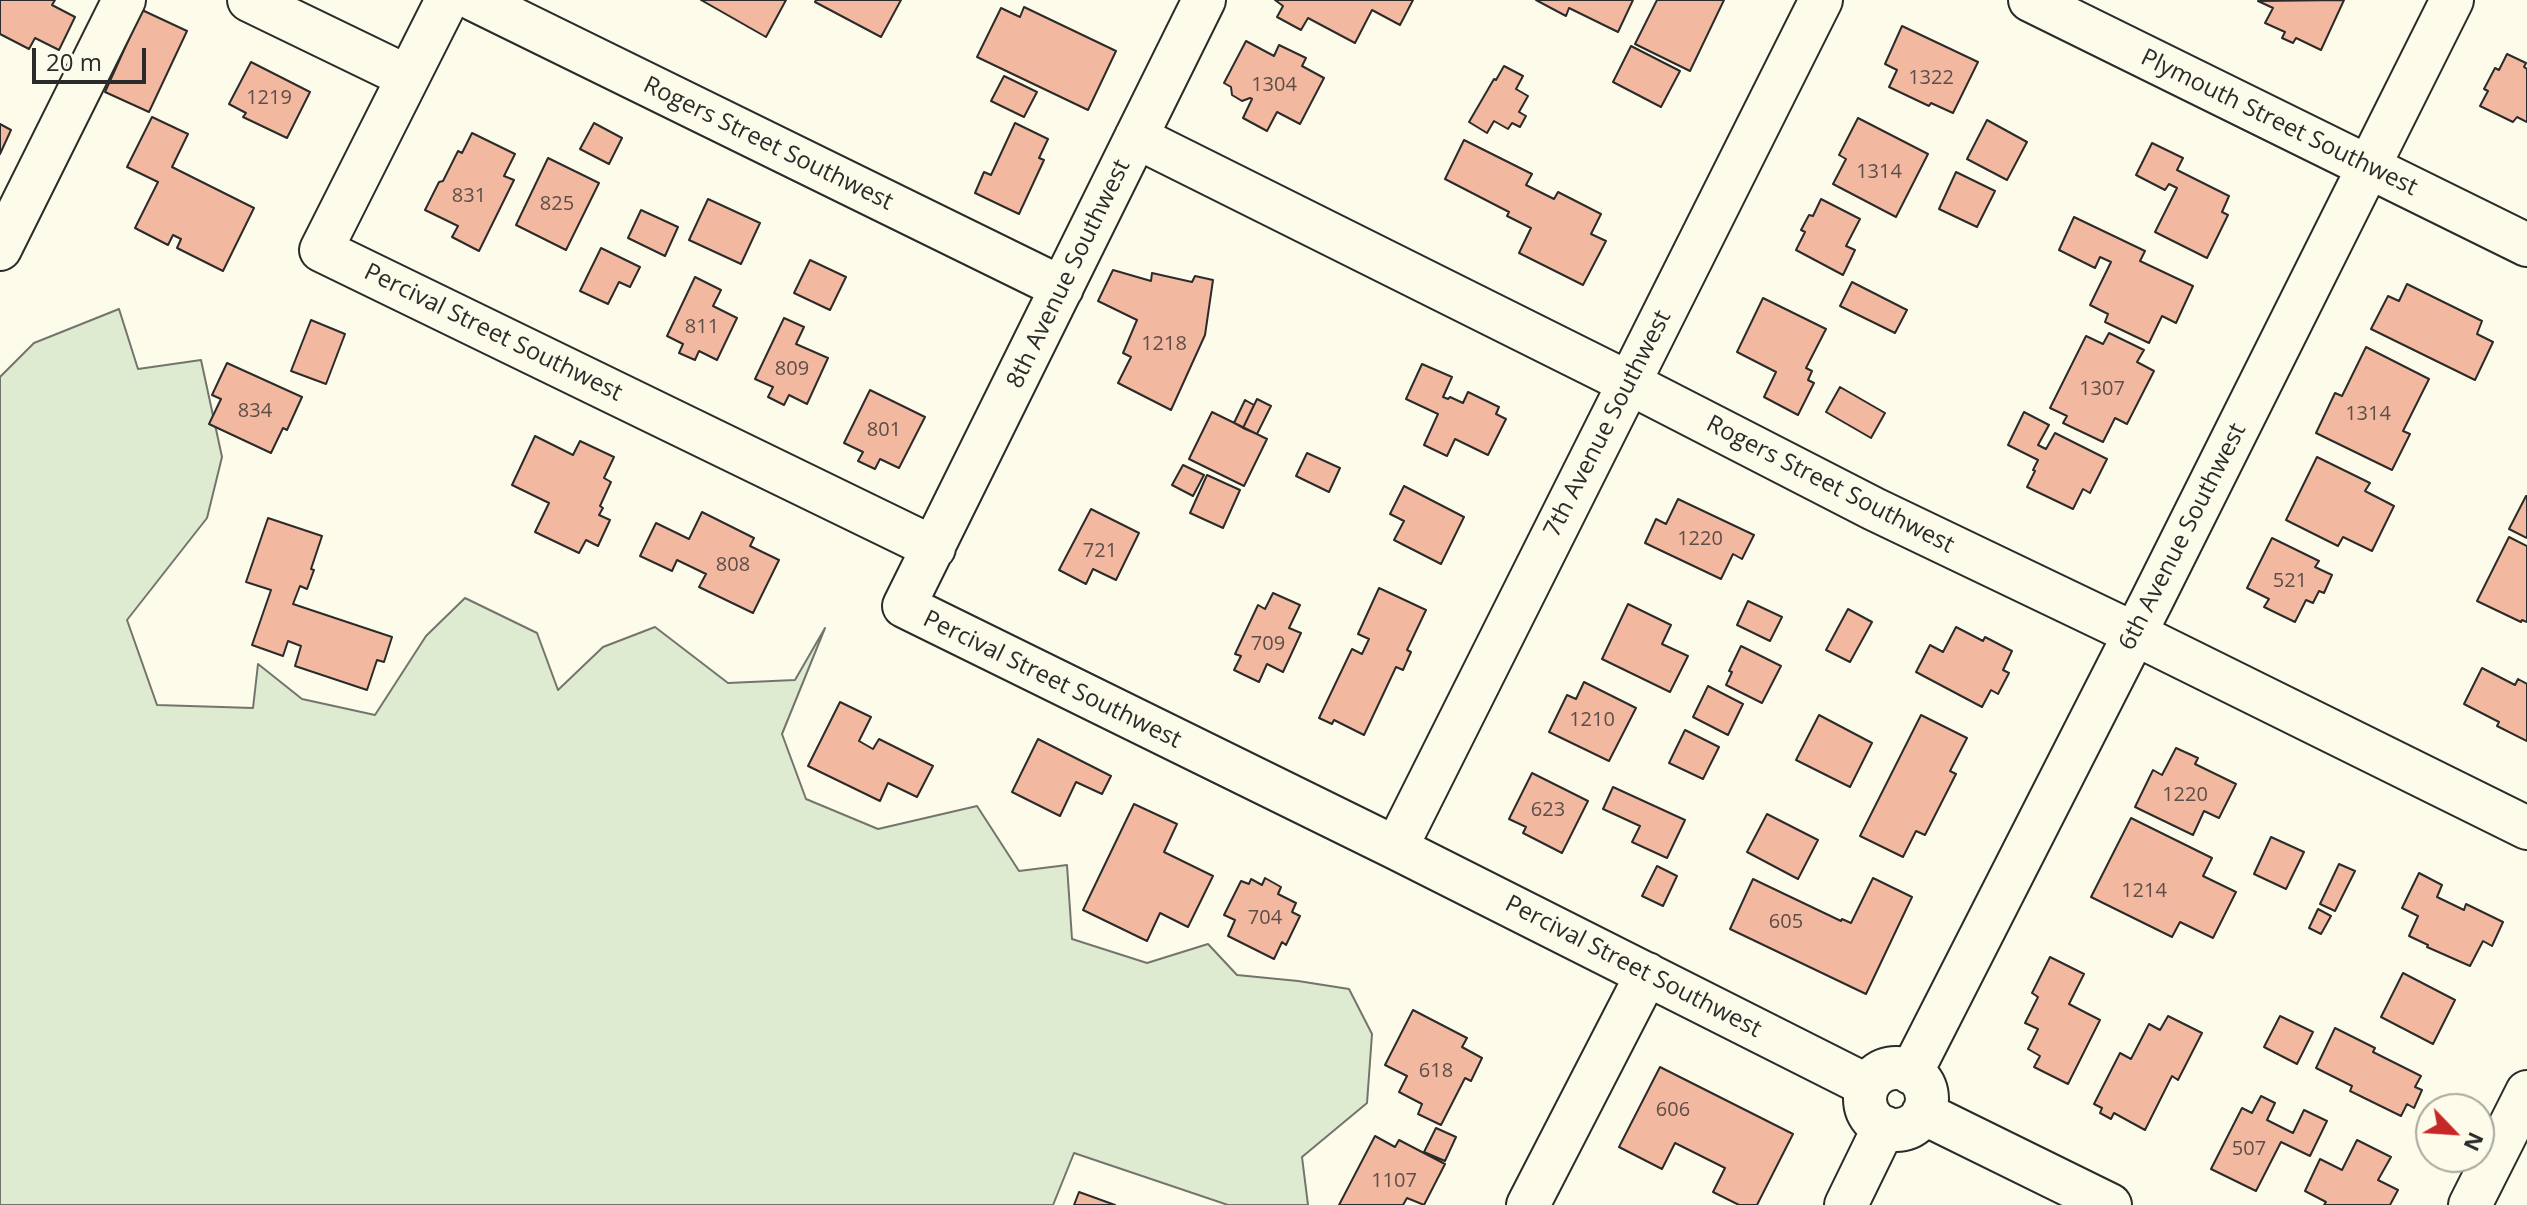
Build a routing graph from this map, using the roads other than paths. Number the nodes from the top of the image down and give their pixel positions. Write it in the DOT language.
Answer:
graph roads {
  1 [pos="124,0"];
  2 [pos="249,0"];
  3 [pos="447,0"];
  4 [pos="475,0"];
  5 [pos="1204,0"];
  6 [pos="1821,0"];
  7 [pos="2030,0"];
  8 [pos="2452,0"];
  9 [pos="408,77"];
  10 [pos="1136,137"];
  11 [pos="2369,167"];
  12 [pos="2527,245"];
  13 [pos="0,249"];
  14 [pos="1062,288"];
  15 [pos="1629,383"];
  16 [pos="934,548"];
  17 [pos="2135,634"];
  18 [pos="2527,828"];
  19 [pos="1396,848"];
  20 [pos="1647,974"];
  21 [pos="1911,1073"];
  22 [pos="1868,1086"];
  23 [pos="2527,1092"];
  24 [pos="1923,1113"];
  25 [pos="1884,1127"];
  26 [pos="1528,1205"];
  27 [pos="1846,1205"];
  28 [pos="2110,1205"];
  29 [pos="2470,1205"];
  1 -- 13 [label="street"];
  2 -- 9 [label="street"];
  3 -- 9 [label="street"];
  4 -- 14 [label="street, Rogers Street Southwest"];
  5 -- 10 [label="street, 8th Avenue Southwest"];
  6 -- 15 [label="street, 7th Avenue Southwest"];
  7 -- 11 [label="street, Plymouth Street Southwest"];
  8 -- 11 [label="street, 6th Avenue Southwest"];
  9 -- 16 [label="street, Percival Street Southwest"];
  10 -- 14 [label="street, 8th Avenue Southwest"];
  10 -- 15 [label="street, Rogers Street Southwest"];
  11 -- 12 [label="street, Plymouth Street Southwest"];
  11 -- 17 [label="street, 6th Avenue Southwest"];
  14 -- 16 [label="street, 8th Avenue Southwest"];
  15 -- 17 [label="street, Rogers Street Southwest"];
  15 -- 19 [label="street, 7th Avenue Southwest"];
  16 -- 19 [label="street, Percival Street Southwest"];
  17 -- 18 [label="street, Rogers Street Southwest"];
  17 -- 21 [label="street, 6th Avenue Southwest"];
  19 -- 20 [label="street, Percival Street Southwest"];
  20 -- 22 [label="street, Percival Street Southwest"];
  20 -- 26 [label="street"];
  21 -- 22 [label="street"];
  21 -- 24 [label="street"];
  22 -- 25 [label="street"];
  23 -- 29 [label="street"];
  24 -- 25 [label="street"];
  24 -- 28 [label="street"];
  25 -- 27 [label="street"];
}
